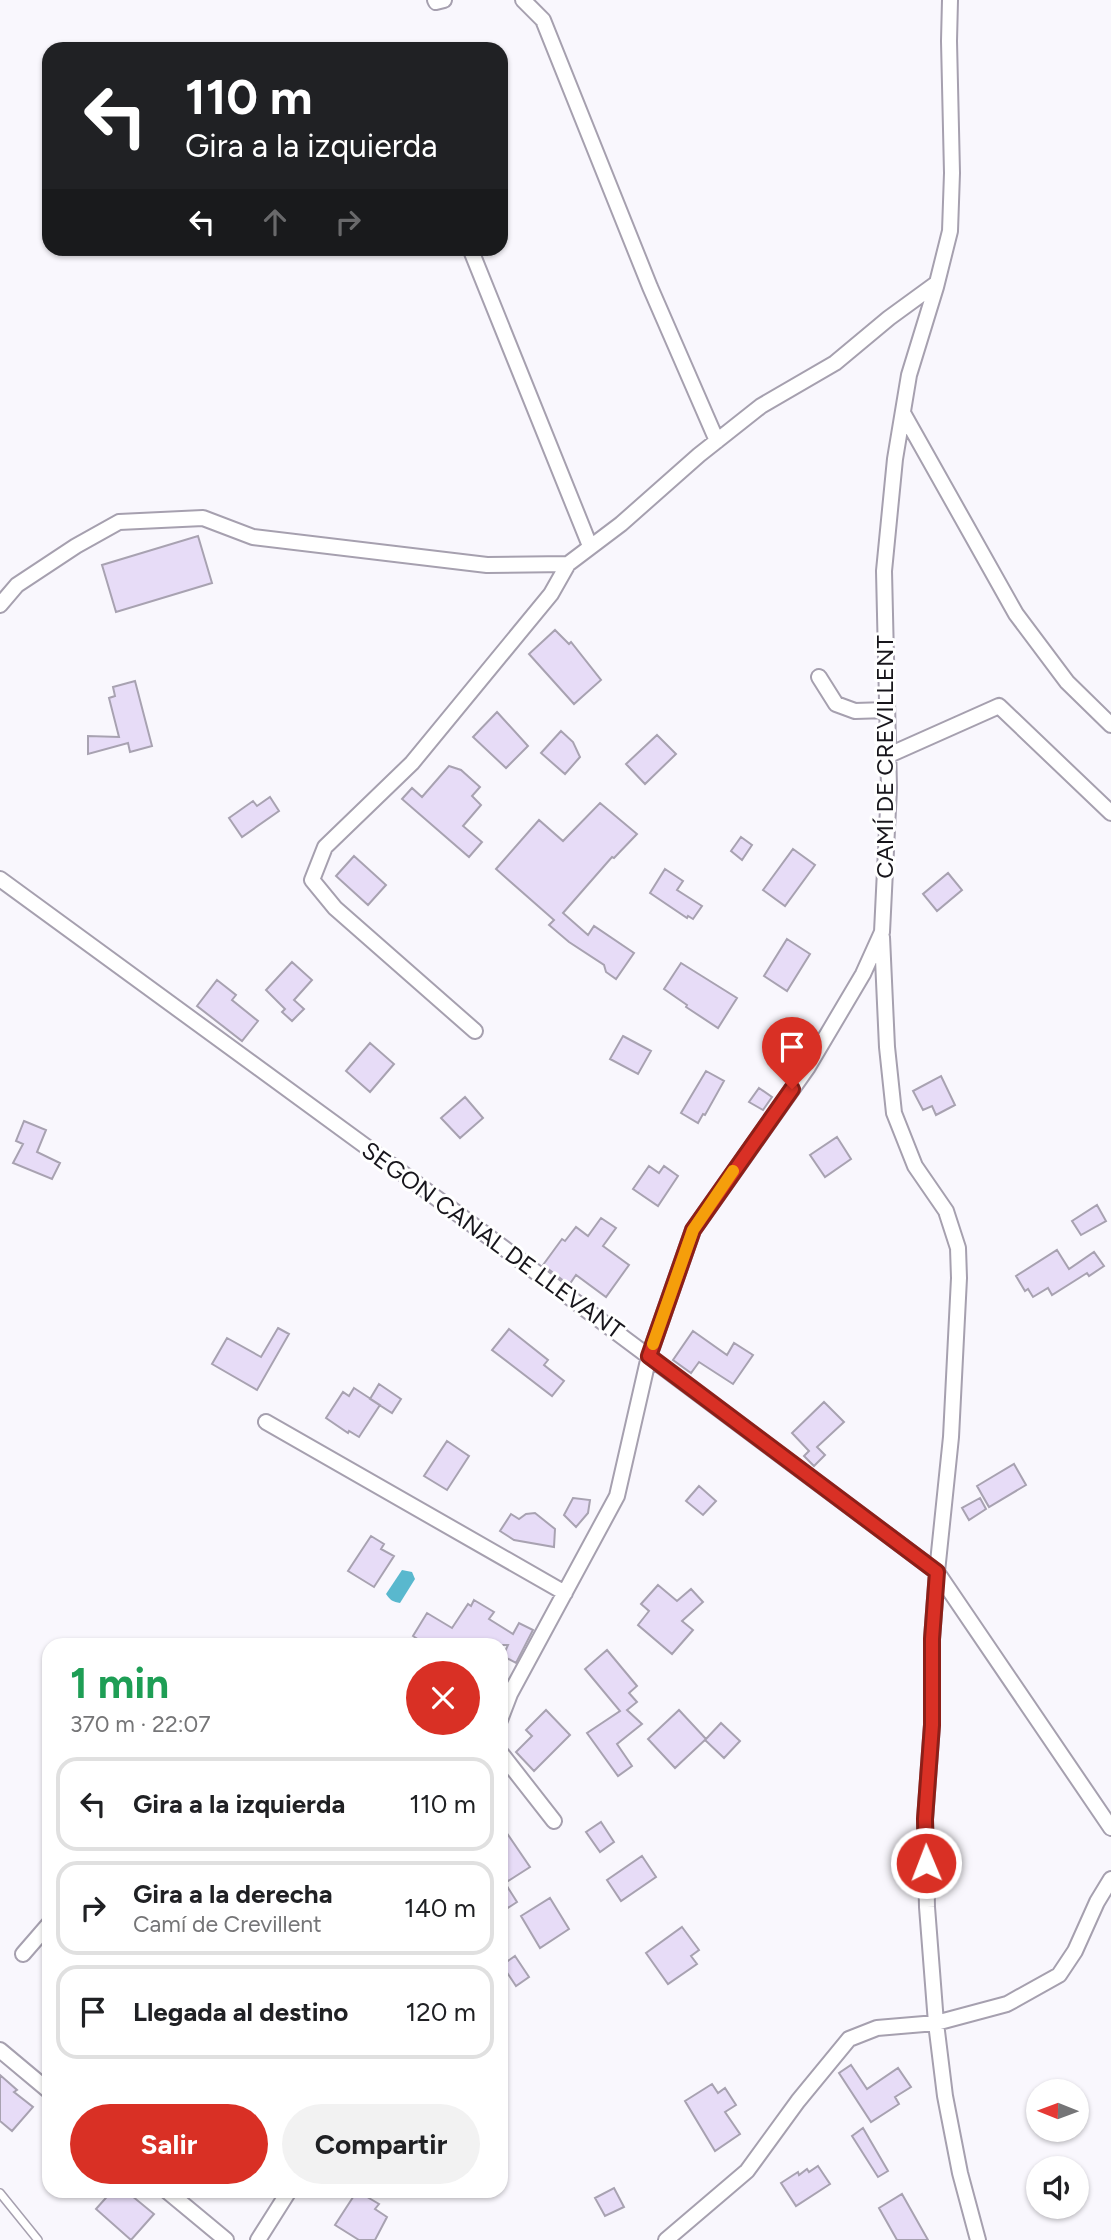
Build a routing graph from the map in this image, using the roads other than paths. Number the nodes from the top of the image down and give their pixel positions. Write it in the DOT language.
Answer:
graph roads {
  1 [pos="435,0"];
  2 [pos="444,0"];
  3 [pos="523,0"];
  4 [pos="950,0"];
  5 [pos="473,256"];
  6 [pos="937,284"];
  7 [pos="903,413"];
  8 [pos="717,441"];
  9 [pos="590,546"];
  10 [pos="568,564"];
  11 [pos="0,605"];
  12 [pos="819,677"];
  13 [pos="887,710"];
  14 [pos="1111,725"];
  15 [pos="888,755"];
  16 [pos="1111,814"];
  17 [pos="0,879"];
  18 [pos="882,932"];
  19 [pos="475,1031"];
  20 [pos="649,1356"];
  21 [pos="266,1422"];
  22 [pos="937,1572"];
  23 [pos="565,1593"];
  24 [pos="508,1699"];
  25 [pos="508,1762"];
  26 [pos="554,1821"];
  27 [pos="1111,1828"];
  28 [pos="1111,1880"];
  29 [pos="42,1932"];
  30 [pos="23,1954"];
  31 [pos="936,2023"];
  32 [pos="0,2050"];
  33 [pos="42,2085"];
  34 [pos="0,2193"];
  35 [pos="175,2198"];
  36 [pos="285,2198"];
  37 [pos="38,2240"];
  38 [pos="226,2240"];
  39 [pos="258,2240"];
  40 [pos="666,2240"];
  41 [pos="978,2240"];
  1 -- 2 [label="street"];
  3 -- 8 [label="street"];
  4 -- 6 [label="street, CAMÍ DE CREVILLENT"];
  5 -- 9 [label="street"];
  6 -- 7 [label="street, CAMÍ DE CREVILLENT"];
  6 -- 8 [label="street"];
  7 -- 13 [label="street, CAMÍ DE CREVILLENT"];
  7 -- 14 [label="street"];
  8 -- 9 [label="street"];
  9 -- 10 [label="street"];
  10 -- 11 [label="street"];
  10 -- 19 [label="street"];
  12 -- 13 [label="street"];
  13 -- 15 [label="street, CAMÍ DE CREVILLENT"];
  15 -- 16 [label="street"];
  15 -- 18 [label="street, CAMÍ DE CREVILLENT"];
  17 -- 20 [label="street, SEGON CANAL DE LLEVANT"];
  18 -- 20 [label="street, CAMÍ DE CREVILLENT"];
  18 -- 22 [label="street"];
  20 -- 22 [label="street, SEGON CANAL DE LLEVANT"];
  20 -- 23 [label="street, CAMÍ DE CREVILLENT"];
  21 -- 23 [label="street"];
  22 -- 27 [label="street, SEGON CANAL DE LLEVANT"];
  22 -- 31 [label="street"];
  23 -- 24 [label="street, CAMÍ DE CREVILLENT"];
  25 -- 26 [label="street"];
  28 -- 31 [label="street"];
  29 -- 30 [label="street"];
  31 -- 40 [label="street"];
  31 -- 41 [label="street"];
  32 -- 33 [label="street"];
  34 -- 37 [label="lane"];
  35 -- 38 [label="street"];
  36 -- 39 [label="street"];
}
